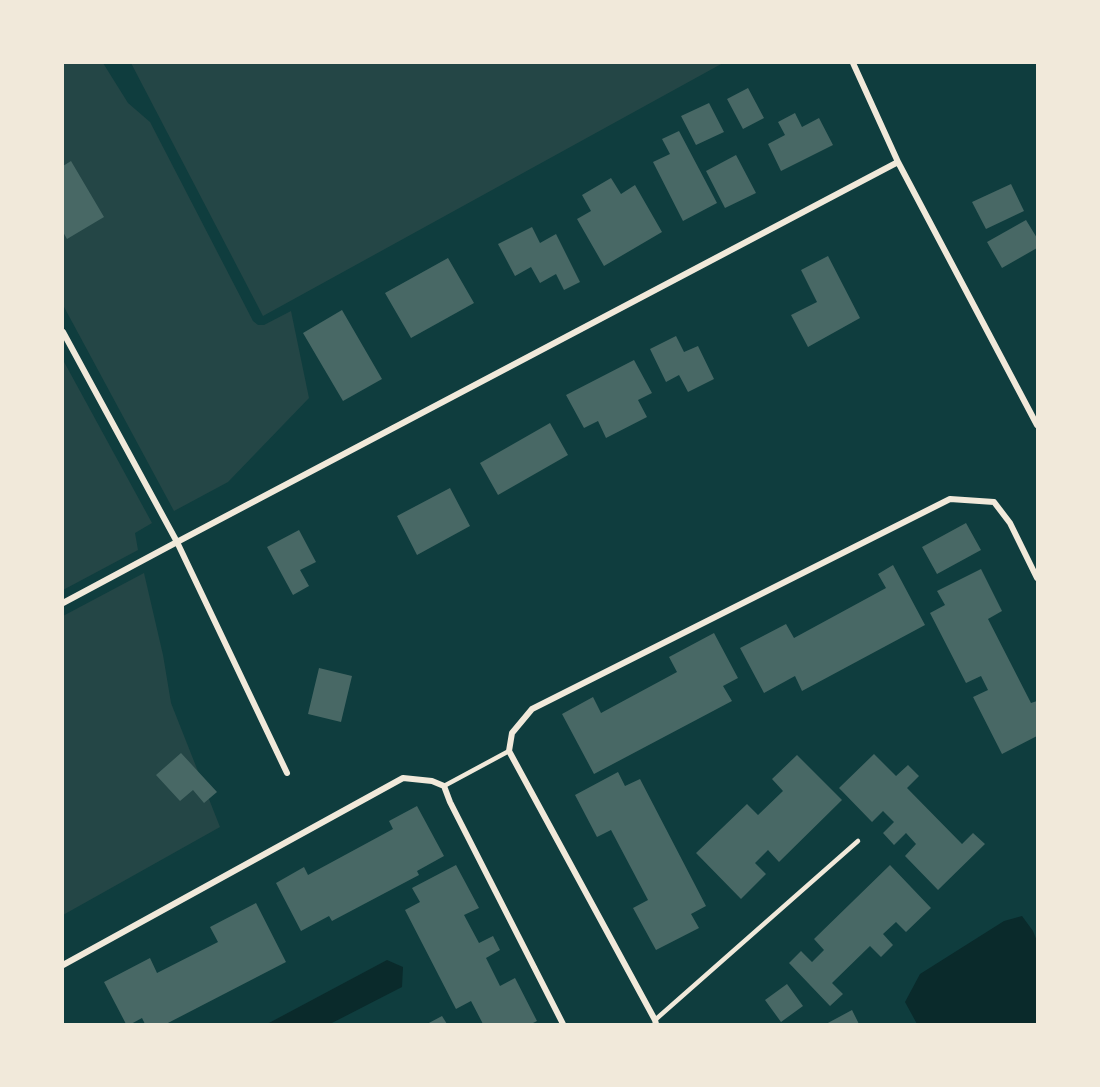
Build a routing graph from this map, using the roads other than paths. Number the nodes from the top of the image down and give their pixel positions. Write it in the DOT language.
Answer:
graph roads {
  1 [pos="853,63"];
  2 [pos="898,162"];
  3 [pos="63,332"];
  4 [pos="1037,425"];
  5 [pos="177,542"];
  6 [pos="1037,578"];
  7 [pos="63,603"];
  8 [pos="509,751"];
  9 [pos="286,773"];
  10 [pos="444,786"];
  11 [pos="858,841"];
  12 [pos="63,965"];
  13 [pos="655,1022"];
  14 [pos="563,1024"];
  1 -- 2 [label="street"];
  2 -- 4 [label="street"];
  2 -- 5 [label="street"];
  3 -- 5 [label="street"];
  5 -- 7 [label="street"];
  5 -- 9 [label="street"];
  6 -- 8 [label="street"];
  8 -- 10 [label="lane"];
  8 -- 13 [label="street"];
  10 -- 12 [label="street"];
  10 -- 14 [label="street"];
  11 -- 13 [label="lane"];
}
